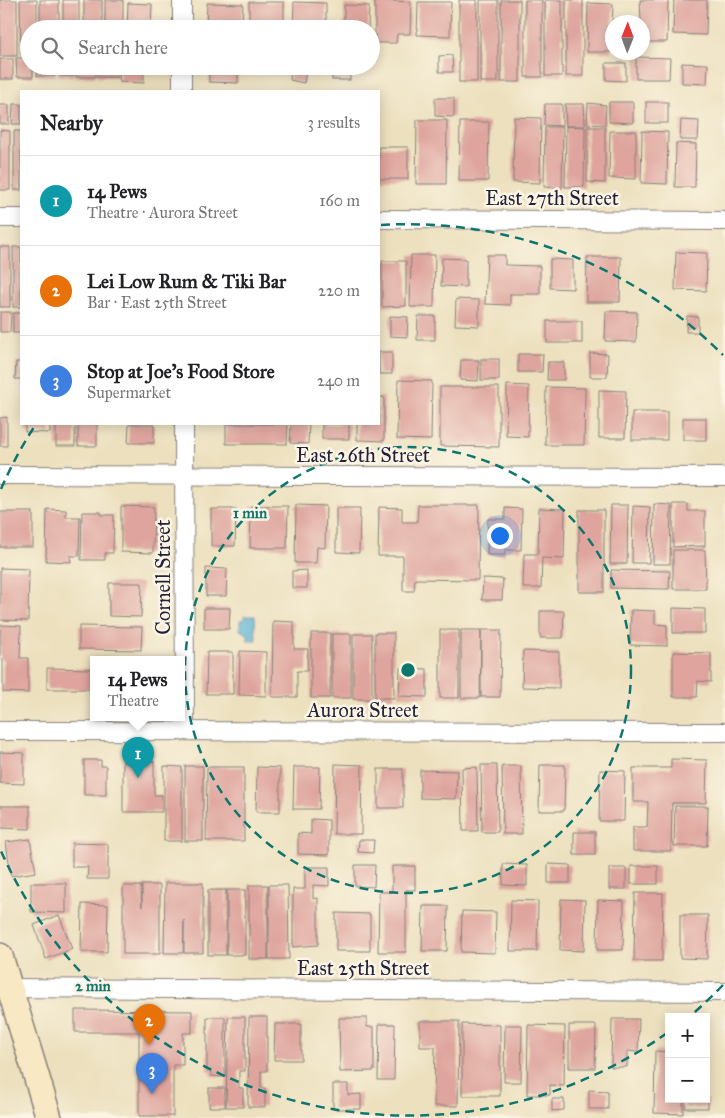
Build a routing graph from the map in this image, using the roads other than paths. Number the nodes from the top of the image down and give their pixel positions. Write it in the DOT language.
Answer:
graph roads {
  1 [pos="182,0"];
  2 [pos="182,20"];
  3 [pos="182,75"];
  4 [pos="182,90"];
  5 [pos="0,218"];
  6 [pos="20,218"];
  7 [pos="380,219"];
  8 [pos="725,220"];
  9 [pos="184,425"];
  10 [pos="0,475"];
  11 [pos="184,476"];
  12 [pos="725,477"];
  13 [pos="185,656"];
  14 [pos="185,721"];
  15 [pos="0,731"];
  16 [pos="185,731"];
  17 [pos="725,732"];
  18 [pos="0,956"];
  19 [pos="5,988"];
  20 [pos="725,992"];
  21 [pos="49,1118"];
  1 -- 2 [label="street"];
  3 -- 4 [label="street"];
  5 -- 6 [label="street"];
  7 -- 8 [label="street, East 27th Street"];
  9 -- 11 [label="street, Cornell Street"];
  10 -- 11 [label="street, East 26th Street"];
  11 -- 12 [label="street, East 26th Street"];
  11 -- 13 [label="street, Cornell Street"];
  14 -- 16 [label="street, Cornell Street"];
  15 -- 16 [label="street, Aurora Street"];
  16 -- 17 [label="street, Aurora Street"];
  18 -- 19 [label="main road"];
  19 -- 20 [label="street, East 25th Street"];
  19 -- 21 [label="main road"];
}
